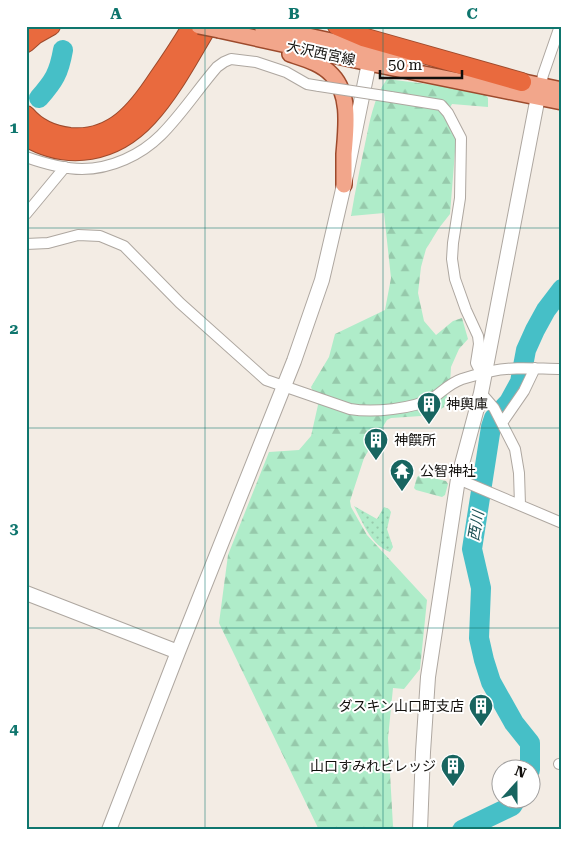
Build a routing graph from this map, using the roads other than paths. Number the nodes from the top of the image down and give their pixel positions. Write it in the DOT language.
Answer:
graph roads {
  1 [pos="51,26"];
  2 [pos="192,26"];
  3 [pos="199,26"];
  4 [pos="262,26"];
  5 [pos="337,26"];
  6 [pos="560,26"];
  7 [pos="213,28"];
  8 [pos="26,44"];
  9 [pos="370,57"];
  10 [pos="522,82"];
  11 [pos="562,90"];
  12 [pos="539,91"];
  13 [pos="562,102"];
  14 [pos="26,115"];
  15 [pos="26,137"];
  16 [pos="26,157"];
  17 [pos="65,167"];
  18 [pos="344,185"];
  19 [pos="26,214"];
  20 [pos="26,244"];
  21 [pos="533,369"];
  22 [pos="562,369"];
  23 [pos="485,373"];
  24 [pos="284,386"];
  25 [pos="481,393"];
  26 [pos="501,421"];
  27 [pos="458,479"];
  28 [pos="520,505"];
  29 [pos="562,523"];
  30 [pos="26,593"];
  31 [pos="178,652"];
  32 [pos="109,830"];
  33 [pos="420,830"];
  1 -- 8 [label="highway"];
  2 -- 14 [label="highway"];
  3 -- 7 [label="main road, 大沢西宮線, bridge"];
  4 -- 9 [label="main road, 大沢西宮線"];
  5 -- 10 [label="highway"];
  6 -- 12 [label="street"];
  7 -- 9 [label="main road, 大沢西宮線"];
  7 -- 15 [label="highway"];
  7 -- 18 [label="main road"];
  9 -- 10 [label="main road, 大沢西宮線"];
  9 -- 12 [label="main road, 大沢西宮線"];
  9 -- 18 [label="street"];
  10 -- 12 [label="main road, 大沢西宮線"];
  11 -- 12 [label="main road, 大沢西宮線"];
  12 -- 13 [label="main road, 大沢西宮線"];
  12 -- 23 [label="street"];
  16 -- 17 [label="street"];
  17 -- 19 [label="street"];
  17 -- 23 [label="street, bridge"];
  18 -- 24 [label="street"];
  20 -- 24 [label="street"];
  21 -- 22 [label="street"];
  21 -- 23 [label="street"];
  21 -- 26 [label="street"];
  23 -- 24 [label="street"];
  23 -- 25 [label="street"];
  24 -- 31 [label="street"];
  25 -- 26 [label="street"];
  25 -- 27 [label="street"];
  26 -- 28 [label="street"];
  27 -- 28 [label="street"];
  27 -- 33 [label="street"];
  28 -- 29 [label="street"];
  30 -- 31 [label="street"];
  31 -- 32 [label="street"];
}
